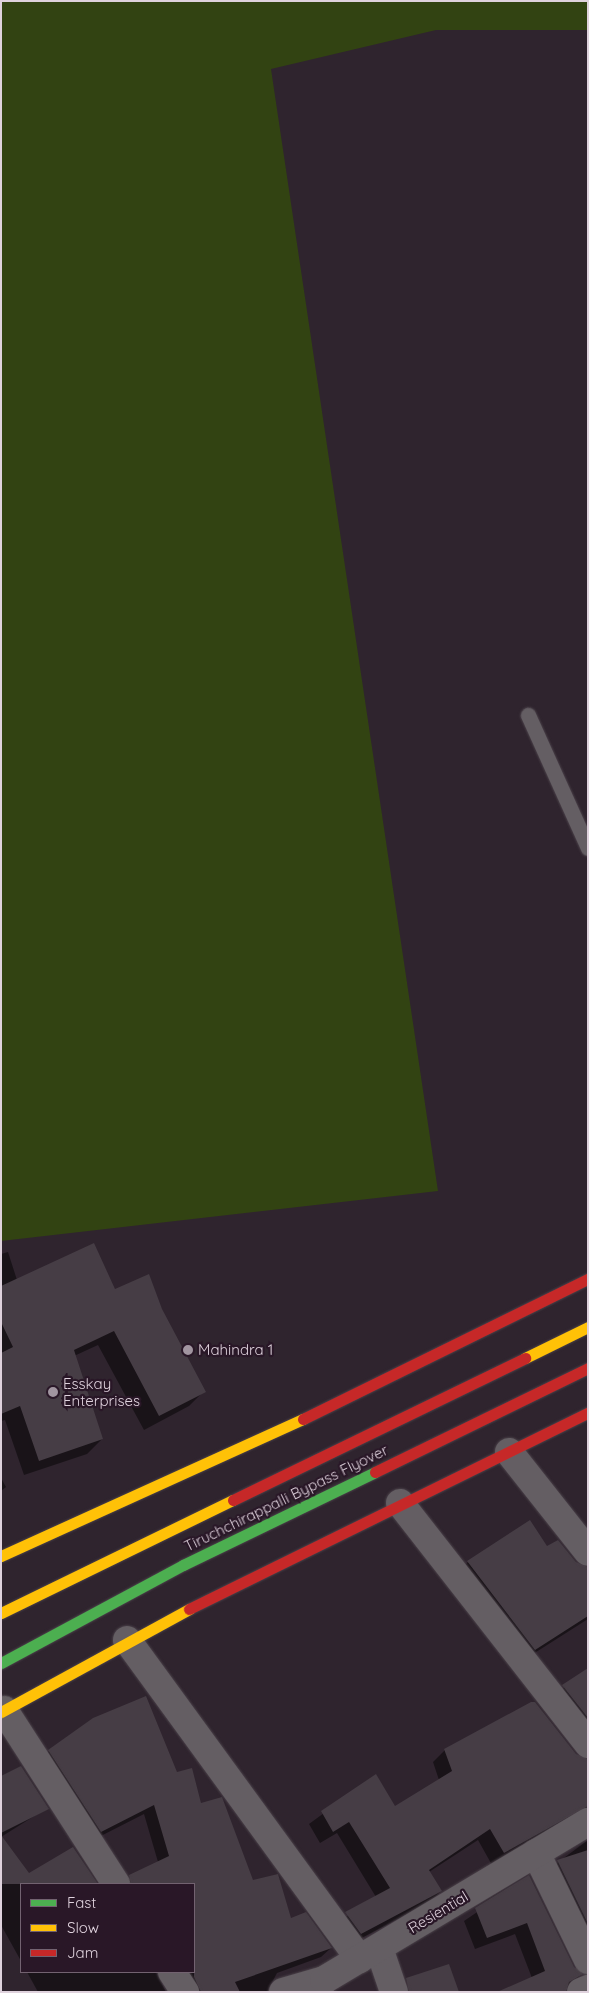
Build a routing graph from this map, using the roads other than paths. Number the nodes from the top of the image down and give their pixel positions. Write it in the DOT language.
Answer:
graph roads {
  1 [pos="528,715"];
  2 [pos="588,848"];
  3 [pos="588,1280"];
  4 [pos="588,1327"];
  5 [pos="588,1368"];
  6 [pos="588,1413"];
  7 [pos="509,1452"];
  8 [pos="400,1503"];
  9 [pos="588,1552"];
  10 [pos="1,1556"];
  11 [pos="1,1613"];
  12 [pos="127,1640"];
  13 [pos="1,1663"];
  14 [pos="3,1711"];
  15 [pos="588,1744"];
  16 [pos="588,1822"];
  17 [pos="536,1853"];
  18 [pos="115,1883"];
  19 [pos="369,1953"];
  20 [pos="588,1960"];
  21 [pos="173,1973"];
  22 [pos="588,1989"];
  23 [pos="185,1992"];
  24 [pos="283,1992"];
  25 [pos="394,1992"];
  26 [pos="581,1992"];
  1 -- 2 [label="lane"];
  3 -- 10 [label="main road"];
  4 -- 11 [label="main road, Tiruchchirappalli Bypass Flyover"];
  5 -- 13 [label="main road, Tiruchchirappalli Bypass Flyover"];
  6 -- 7 [label="main road"];
  7 -- 8 [label="main road"];
  7 -- 9 [label="street"];
  8 -- 12 [label="main road"];
  8 -- 15 [label="street"];
  12 -- 14 [label="main road"];
  12 -- 19 [label="street"];
  14 -- 18 [label="street"];
  16 -- 17 [label="street, Resiential"];
  17 -- 19 [label="street, Resiential"];
  17 -- 20 [label="street"];
  19 -- 24 [label="street, Resiential"];
  19 -- 25 [label="street"];
  21 -- 23 [label="street"];
  22 -- 26 [label="street"];
}
